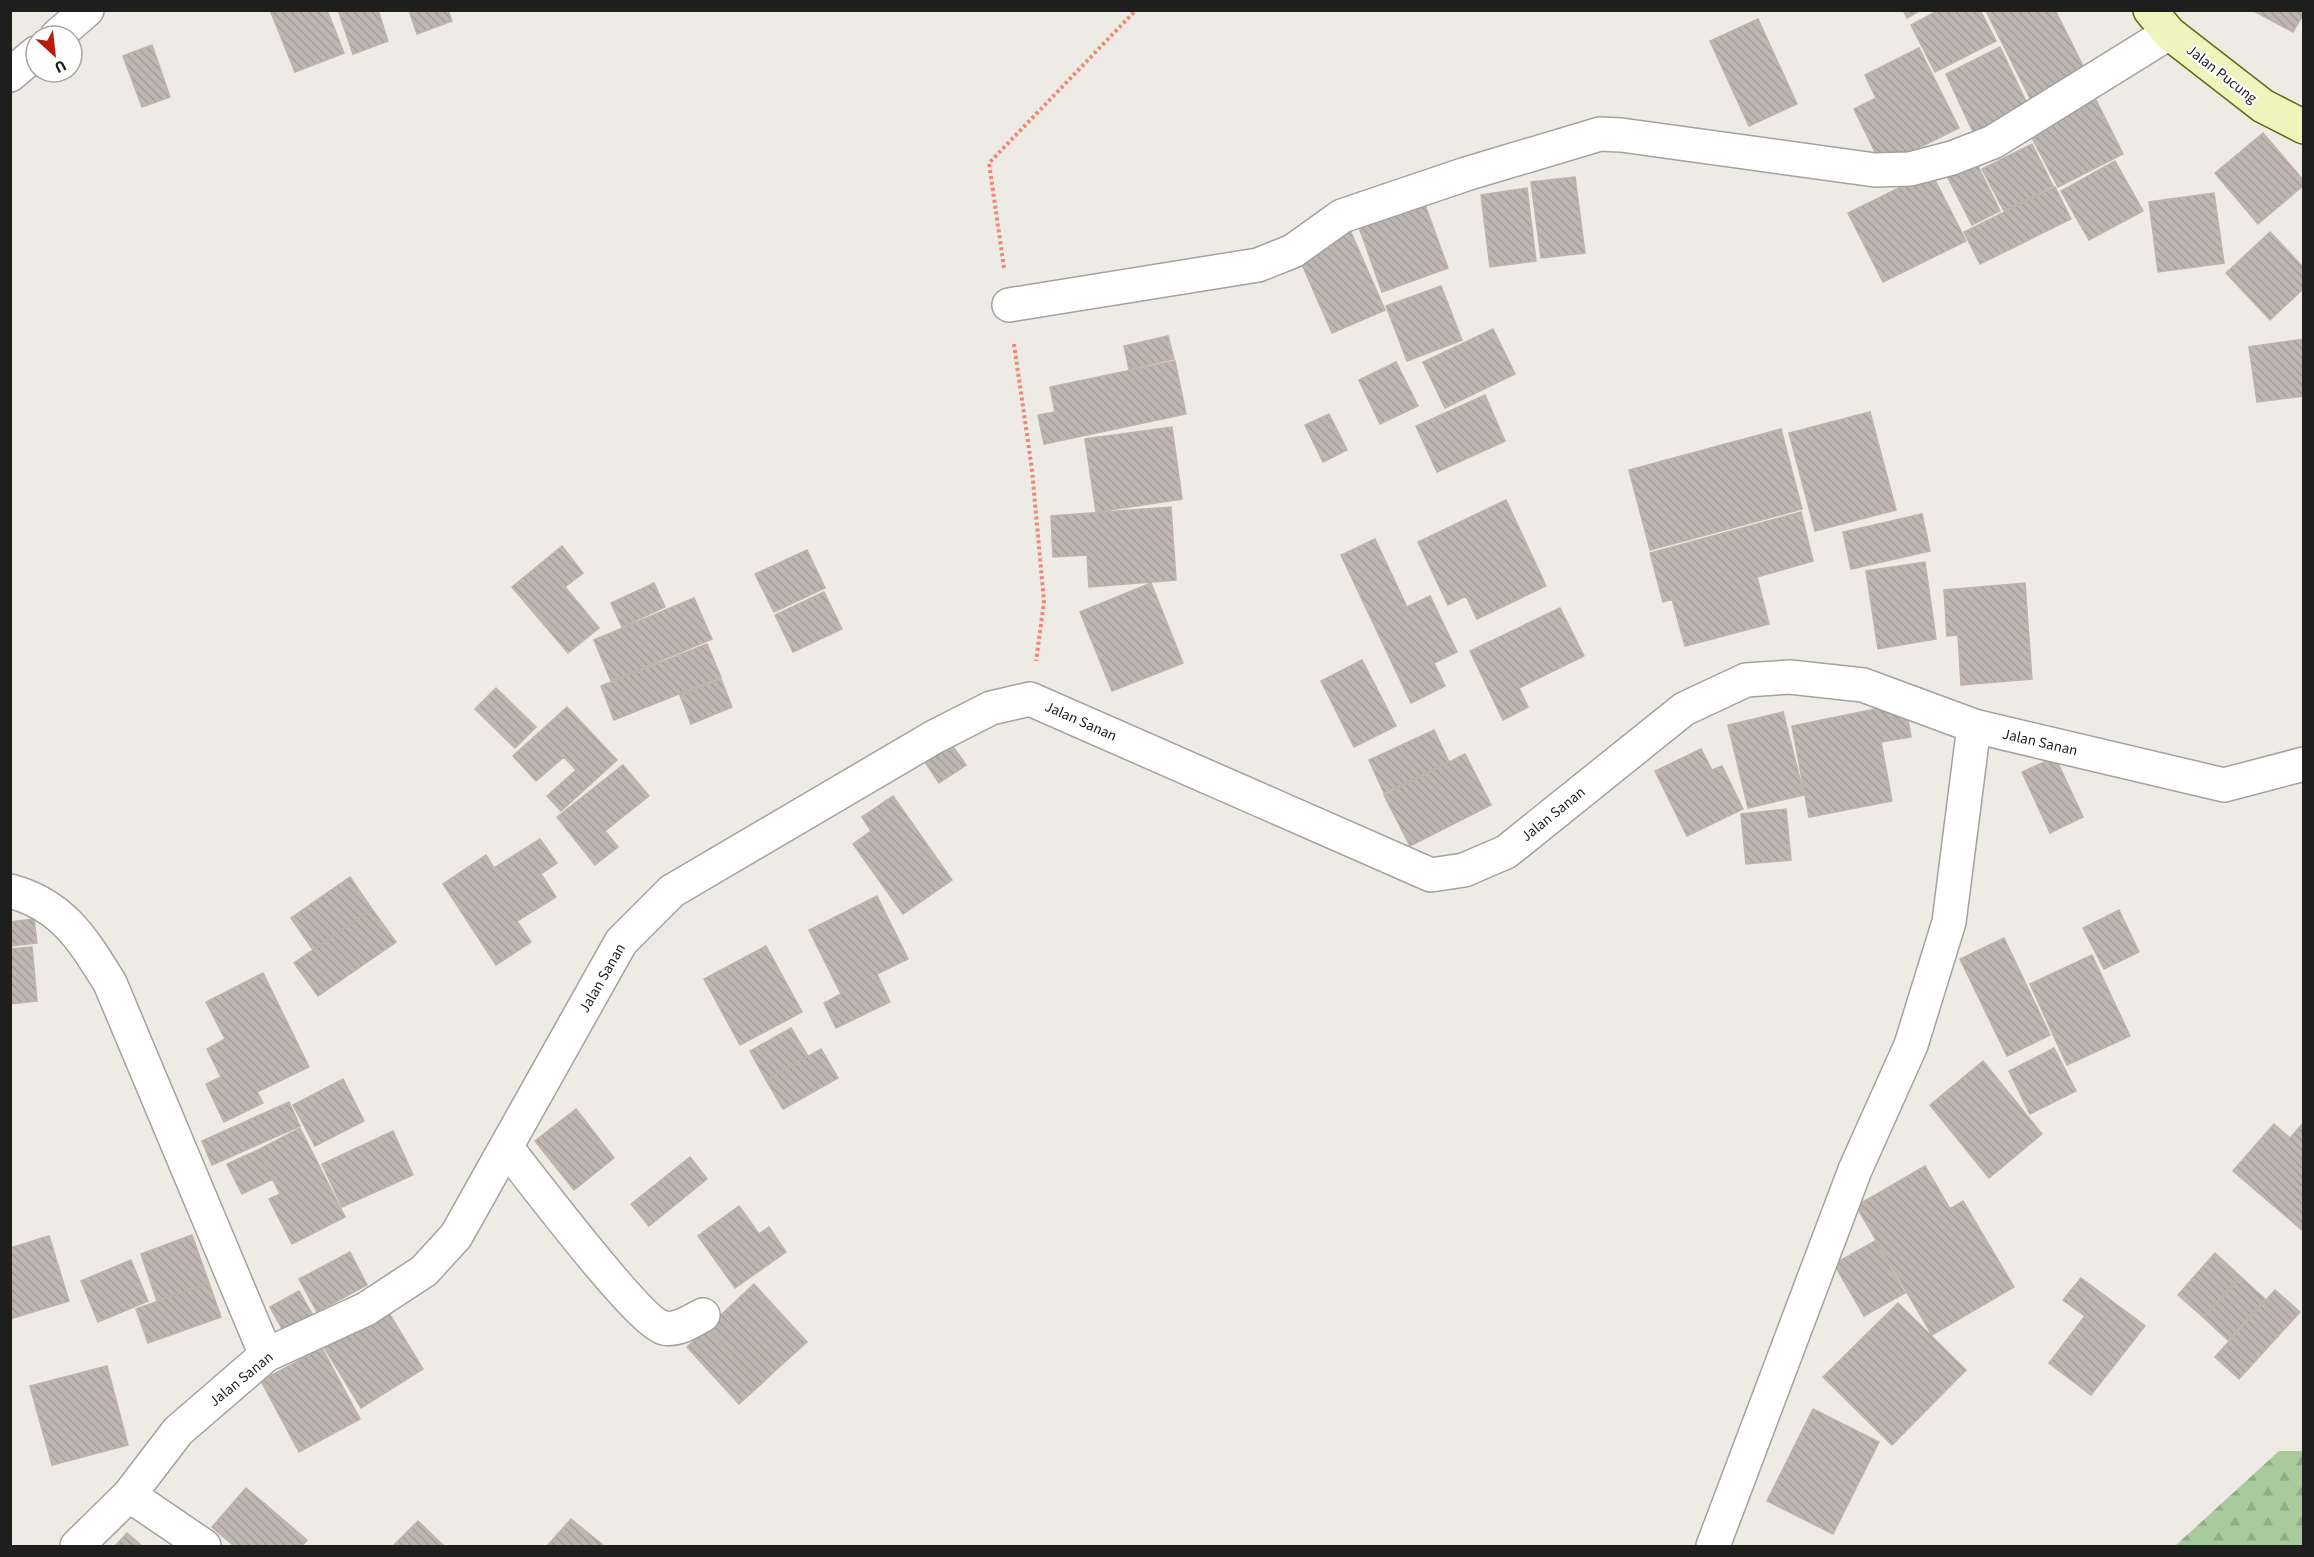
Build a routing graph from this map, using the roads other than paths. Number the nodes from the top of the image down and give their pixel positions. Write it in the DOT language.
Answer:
graph roads {
  1 [pos="87,10"];
  2 [pos="2159,22"];
  3 [pos="71,24"];
  4 [pos="24,64"];
  5 [pos="10,75"];
  6 [pos="2304,127"];
  7 [pos="1009,305"];
  8 [pos="1974,726"];
  9 [pos="2304,764"];
  10 [pos="10,891"];
  11 [pos="506,1147"];
  12 [pos="703,1315"];
  13 [pos="266,1354"];
  14 [pos="129,1495"];
  15 [pos="77,1546"];
  16 [pos="204,1546"];
  17 [pos="1713,1546"];
  1 -- 3 [label="street"];
  2 -- 6 [label="main road, Jalan Pucung"];
  2 -- 7 [label="street"];
  4 -- 5 [label="street"];
  8 -- 9 [label="street, Jalan Sanan"];
  8 -- 11 [label="street, Jalan Sanan"];
  8 -- 17 [label="street"];
  10 -- 13 [label="street"];
  11 -- 12 [label="street"];
  11 -- 13 [label="street, Jalan Sanan"];
  13 -- 14 [label="street, Jalan Sanan"];
  14 -- 15 [label="street, Jalan Sanan"];
  14 -- 16 [label="street"];
}
